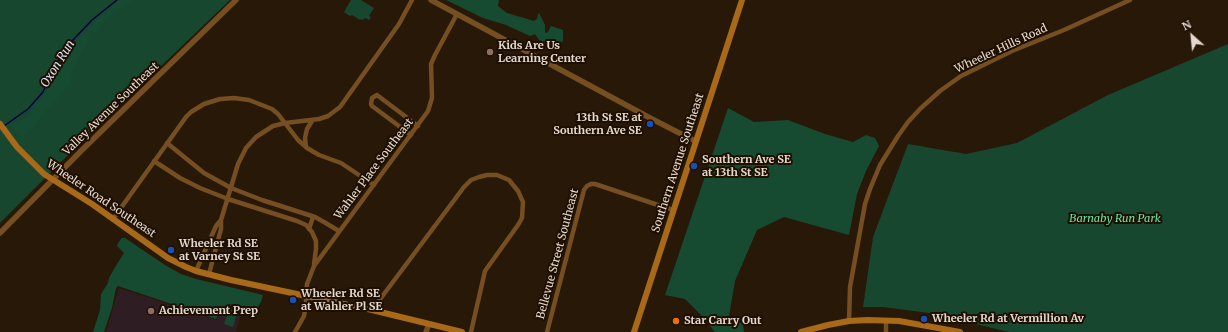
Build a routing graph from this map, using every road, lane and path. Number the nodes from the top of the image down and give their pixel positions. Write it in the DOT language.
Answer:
graph roads {
  1 [pos="236,0"];
  2 [pos="412,0"];
  3 [pos="431,0"];
  4 [pos="742,0"];
  5 [pos="1130,0"];
  6 [pos="457,14"];
  7 [pos="312,121"];
  8 [pos="286,123"];
  9 [pos="0,124"];
  10 [pos="418,126"];
  11 [pos="411,135"];
  12 [pos="695,141"];
  13 [pos="166,143"];
  14 [pos="307,148"];
  15 [pos="154,162"];
  16 [pos="53,180"];
  17 [pos="374,185"];
  18 [pos="231,188"];
  19 [pos="228,199"];
  20 [pos="263,200"];
  21 [pos="262,210"];
  22 [pos="673,210"];
  23 [pos="313,217"];
  24 [pos="113,219"];
  25 [pos="222,220"];
  26 [pos="310,229"];
  27 [pos="339,232"];
  28 [pos="0,233"];
  29 [pos="314,266"];
  30 [pos="196,271"];
  31 [pos="209,274"];
  32 [pos="306,296"];
  33 [pos="372,310"];
  34 [pos="886,320"];
  35 [pos="849,321"];
  36 [pos="428,324"];
  37 [pos="295,332"];
  38 [pos="426,332"];
  39 [pos="462,332"];
  40 [pos="471,332"];
  41 [pos="547,332"];
  42 [pos="634,332"];
  43 [pos="801,332"];
  44 [pos="886,332"];
  45 [pos="960,332"];
  1 -- 16 [label="street, Valley Avenue Southeast"];
  2 -- 7 [label="street"];
  3 -- 6 [label="street"];
  4 -- 12 [label="main road, Southern Avenue Southeast"];
  5 -- 35 [label="street, Wheeler Hills Road"];
  6 -- 10 [label="street, Wahler Place Southeast"];
  6 -- 12 [label="street"];
  7 -- 8 [label="street"];
  7 -- 14 [label="street"];
  8 -- 13 [label="street"];
  8 -- 14 [label="street"];
  8 -- 18 [label="street"];
  9 -- 16 [label="main road, Wheeler Road Southeast"];
  10 -- 11 [label="street, Wahler Place Southeast"];
  10 -- 11 [label="street"];
  11 -- 17 [label="street, Wahler Place Southeast"];
  12 -- 22 [label="main road, Southern Avenue Southeast"];
  13 -- 15 [label="street"];
  13 -- 18 [label="street"];
  14 -- 17 [label="street"];
  15 -- 19 [label="street"];
  15 -- 24 [label="street"];
  16 -- 24 [label="main road, Wheeler Road Southeast"];
  16 -- 28 [label="street, Valley Avenue Southeast"];
  17 -- 27 [label="street, Wahler Place Southeast"];
  18 -- 19 [label="street"];
  18 -- 20 [label="street"];
  19 -- 21 [label="street"];
  19 -- 25 [label="street"];
  20 -- 21 [label="street"];
  20 -- 23 [label="street"];
  21 -- 26 [label="street"];
  22 -- 41 [label="street, Bellevue Street Southeast"];
  22 -- 42 [label="main road, Southern Avenue Southeast"];
  23 -- 26 [label="street"];
  23 -- 27 [label="street"];
  24 -- 30 [label="main road, Wheeler Road Southeast"];
  25 -- 30 [label="street"];
  25 -- 31 [label="street"];
  26 -- 29 [label="street"];
  27 -- 29 [label="street, Wahler Place Southeast"];
  29 -- 32 [label="street, Wahler Place Southeast"];
  30 -- 31 [label="main road, Wheeler Road Southeast"];
  31 -- 32 [label="main road, Wheeler Road Southeast"];
  32 -- 33 [label="main road, Wheeler Road Southeast"];
  32 -- 37 [label="street, Wahler Place Southeast"];
  33 -- 36 [label="main road, Wheeler Road Southeast"];
  33 -- 40 [label="street"];
  34 -- 35 [label="main road"];
  34 -- 44 [label="street"];
  34 -- 45 [label="main road"];
  35 -- 43 [label="main road"];
  36 -- 38 [label="street"];
  36 -- 39 [label="main road, Wheeler Road Southeast"];
}
